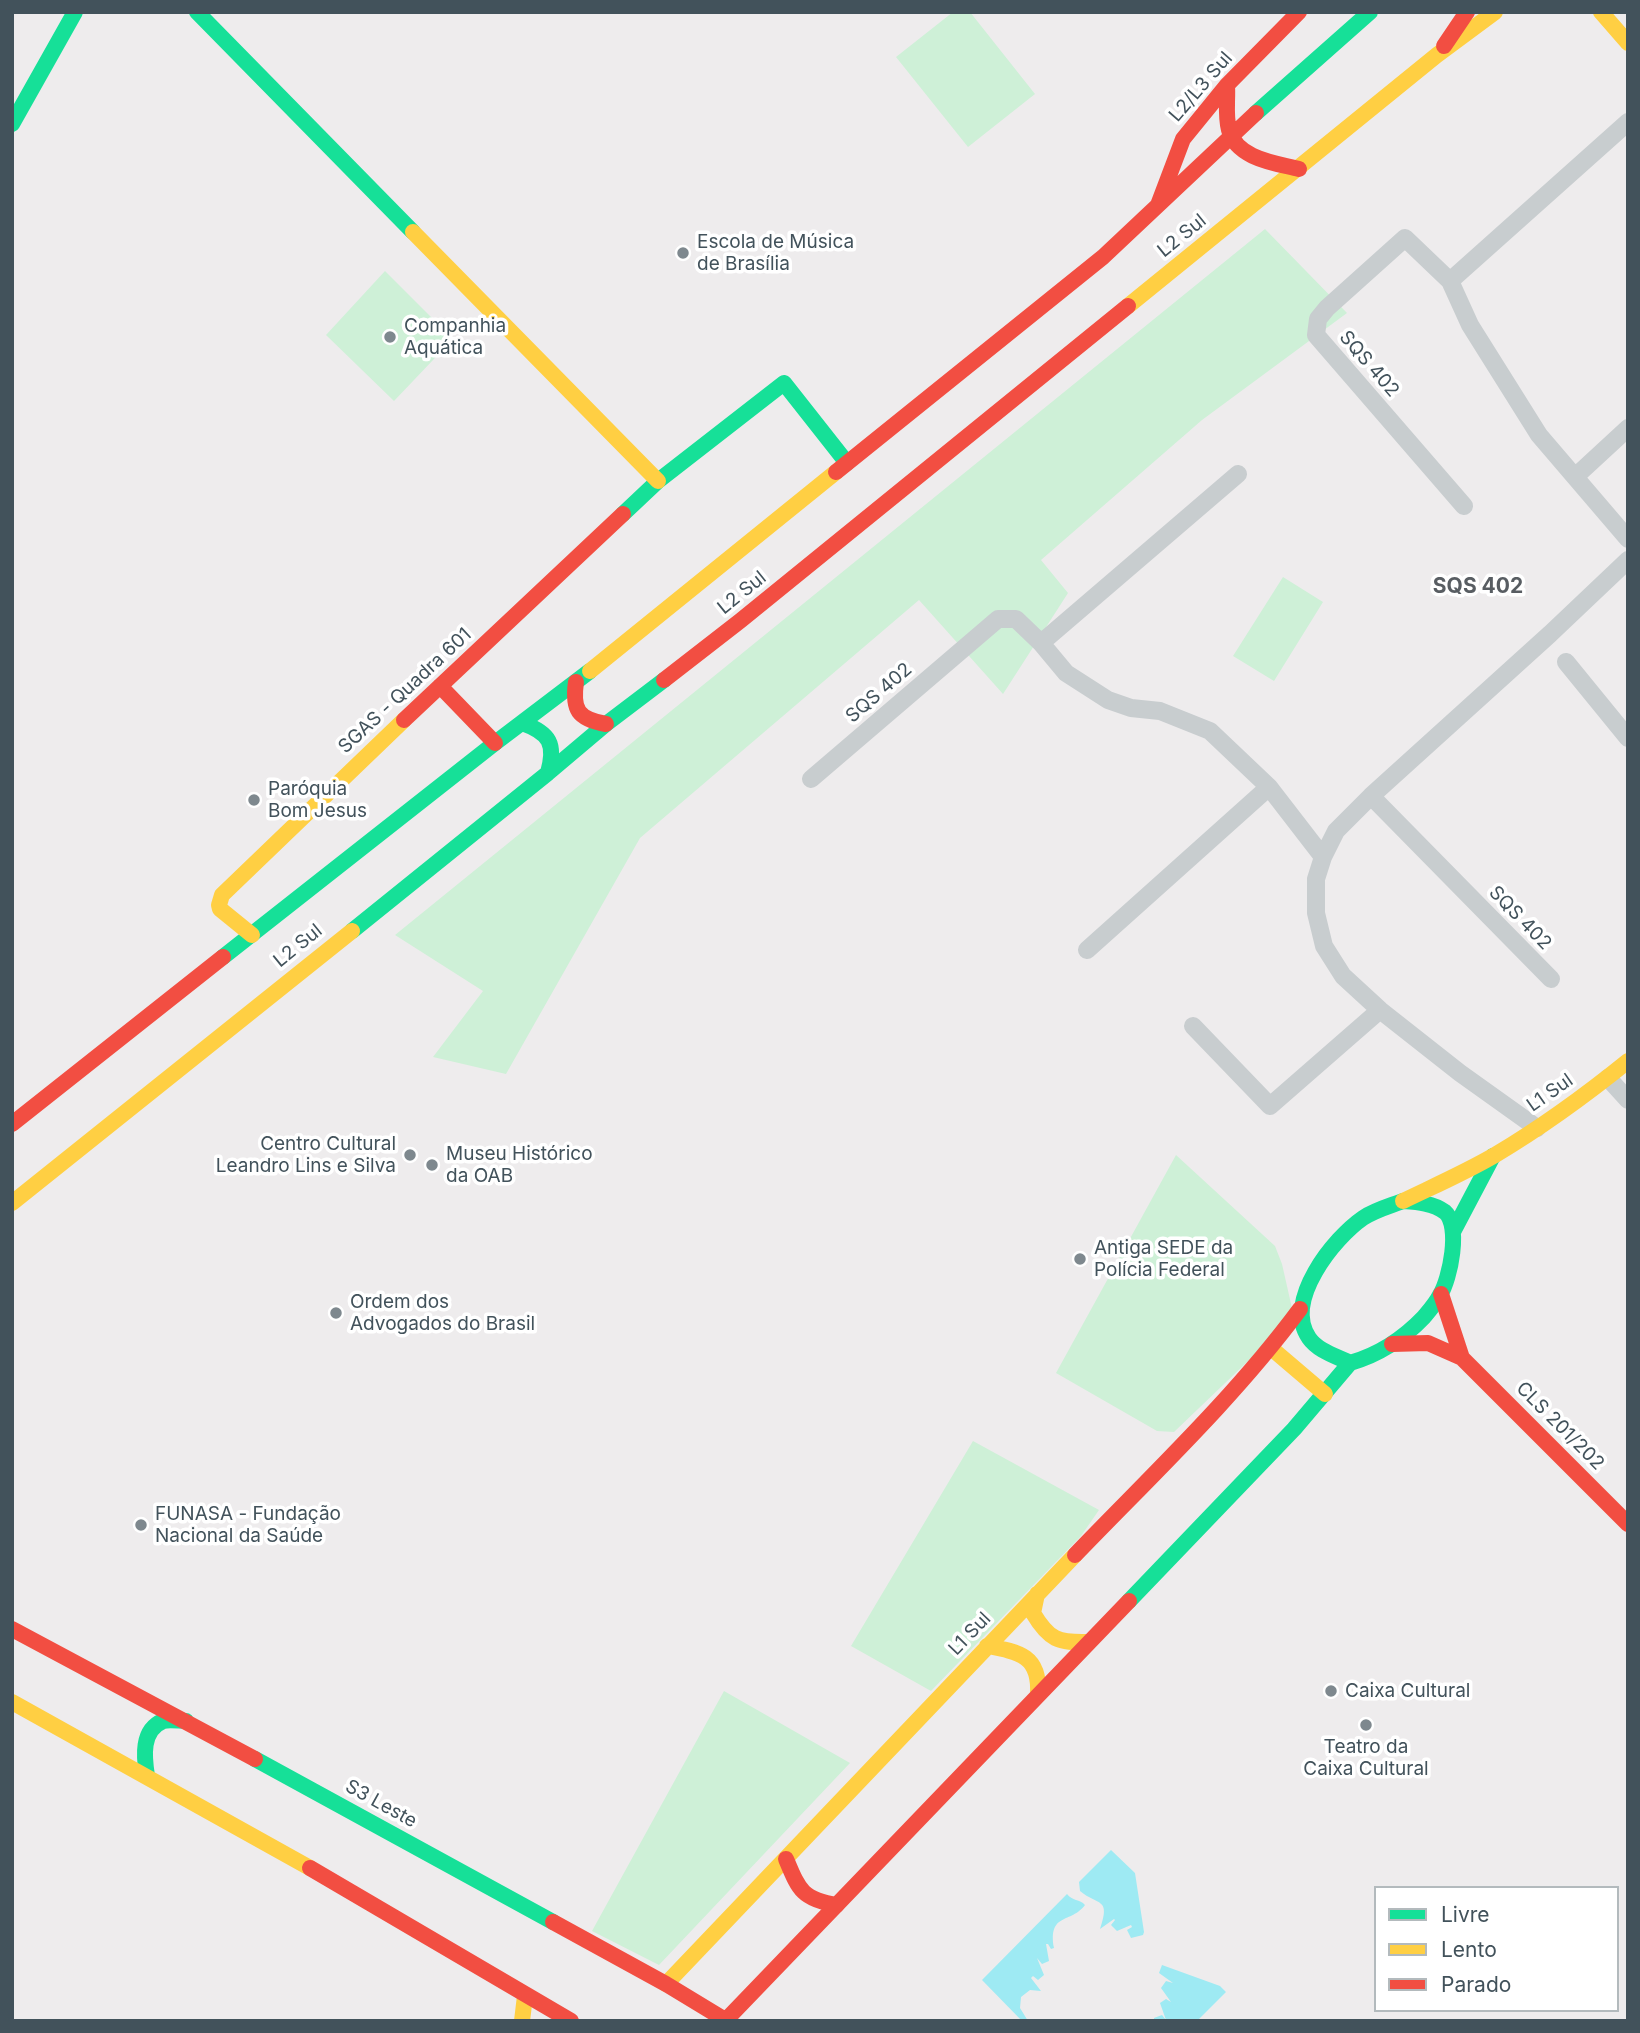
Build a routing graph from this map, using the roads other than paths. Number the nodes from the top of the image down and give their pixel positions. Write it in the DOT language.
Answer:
graph roads {
  1 [pos="75,12"];
  2 [pos="197,12"];
  3 [pos="1299,12"];
  4 [pos="1370,12"];
  5 [pos="1467,12"];
  6 [pos="1495,12"];
  7 [pos="1601,12"];
  8 [pos="1628,43"];
  9 [pos="1437,55"];
  10 [pos="1227,85"];
  11 [pos="13,121"];
  12 [pos="1628,122"];
  13 [pos="1231,135"];
  14 [pos="1299,169"];
  15 [pos="1158,205"];
  16 [pos="1450,281"];
  17 [pos="1628,428"];
  18 [pos="847,463"];
  19 [pos="1238,474"];
  20 [pos="1576,476"];
  21 [pos="658,481"];
  22 [pos="1464,506"];
  23 [pos="1628,539"];
  24 [pos="1628,560"];
  25 [pos="1041,643"];
  26 [pos="1566,662"];
  27 [pos="576,682"];
  28 [pos="440,686"];
  29 [pos="522,723"];
  30 [pos="606,724"];
  31 [pos="1628,738"];
  32 [pos="495,743"];
  33 [pos="548,773"];
  34 [pos="811,779"];
  35 [pos="1269,787"];
  36 [pos="1371,796"];
  37 [pos="1323,857"];
  38 [pos="252,935"];
  39 [pos="1087,950"];
  40 [pos="1550,979"];
  41 [pos="1380,1010"];
  42 [pos="1193,1026"];
  43 [pos="1628,1061"];
  44 [pos="1608,1078"];
  45 [pos="1628,1100"];
  46 [pos="12,1124"];
  47 [pos="1537,1128"];
  48 [pos="1493,1156"];
  49 [pos="1403,1201"];
  50 [pos="12,1203"];
  51 [pos="1454,1230"];
  52 [pos="1441,1294"];
  53 [pos="1300,1309"];
  54 [pos="1392,1344"];
  55 [pos="1270,1348"];
  56 [pos="1462,1358"];
  57 [pos="1350,1363"];
  58 [pos="1325,1394"];
  59 [pos="1628,1524"];
  60 [pos="1037,1594"];
  61 [pos="13,1636"];
  62 [pos="1089,1642"];
  63 [pos="987,1646"];
  64 [pos="1038,1694"];
  65 [pos="12,1702"];
  66 [pos="186,1721"];
  67 [pos="147,1776"];
  68 [pos="786,1858"];
  69 [pos="837,1905"];
  70 [pos="666,1984"];
  71 [pos="525,1996"];
  72 [pos="726,2020"];
  73 [pos="522,2021"];
  74 [pos="571,2021"];
  1 -- 11 [label="main road"];
  2 -- 21 [label="main road"];
  3 -- 10 [label="main road, L2/L3 Sul"];
  4 -- 13 [label="main road, L2 Sul"];
  5 -- 9 [label="main road"];
  6 -- 9 [label="main road, L2 Sul"];
  7 -- 8 [label="main road"];
  9 -- 14 [label="main road, L2 Sul"];
  10 -- 13 [label="main road"];
  10 -- 15 [label="main road, L2/L3 Sul"];
  12 -- 16 [label="street"];
  13 -- 14 [label="main road"];
  13 -- 15 [label="main road, L2 Sul"];
  14 -- 30 [label="main road, L2 Sul"];
  15 -- 18 [label="main road, L2 Sul"];
  16 -- 20 [label="street, SQS 402"];
  16 -- 22 [label="street, SQS 402"];
  17 -- 20 [label="street"];
  18 -- 21 [label="main road, SGAS - Quadra 601"];
  18 -- 27 [label="main road, L2 Sul"];
  19 -- 25 [label="street"];
  20 -- 23 [label="street, SQS 402"];
  21 -- 28 [label="main road, SGAS - Quadra 601"];
  24 -- 36 [label="street"];
  25 -- 34 [label="street, SQS 402"];
  25 -- 35 [label="street, SQS 402"];
  26 -- 31 [label="street"];
  27 -- 29 [label="main road, L2 Sul"];
  27 -- 30 [label="main road"];
  28 -- 32 [label="main road"];
  28 -- 38 [label="main road, SGAS - Quadra 601"];
  29 -- 32 [label="main road, L2 Sul"];
  29 -- 33 [label="main road"];
  30 -- 33 [label="main road, L2 Sul"];
  32 -- 38 [label="main road, L2 Sul"];
  33 -- 50 [label="main road, L2 Sul"];
  35 -- 37 [label="street, SQS 402"];
  35 -- 39 [label="street"];
  36 -- 37 [label="street"];
  36 -- 40 [label="street, SQS 402"];
  37 -- 41 [label="street"];
  38 -- 46 [label="main road, L2 Sul"];
  41 -- 42 [label="street"];
  41 -- 47 [label="street"];
  43 -- 44 [label="main road, L1 Sul"];
  44 -- 45 [label="street"];
  44 -- 47 [label="main road, L1 Sul"];
  47 -- 48 [label="main road, L1 Sul"];
  48 -- 49 [label="main road, L1 Sul"];
  48 -- 51 [label="main road, L1 Sul"];
  49 -- 51 [label="main road"];
  49 -- 53 [label="main road"];
  51 -- 52 [label="main road"];
  52 -- 54 [label="main road"];
  52 -- 56 [label="main road, CLS 201/202"];
  53 -- 55 [label="main road, L1 Sul"];
  53 -- 57 [label="main road"];
  54 -- 56 [label="main road, CLS 201/202"];
  54 -- 57 [label="main road"];
  55 -- 58 [label="main road"];
  55 -- 60 [label="main road, L1 Sul"];
  56 -- 59 [label="main road, CLS 201/202"];
  57 -- 58 [label="main road"];
  58 -- 62 [label="main road"];
  60 -- 62 [label="main road"];
  60 -- 63 [label="main road, L1 Sul"];
  61 -- 66 [label="main road, S3 Leste"];
  62 -- 64 [label="main road"];
  63 -- 64 [label="main road"];
  63 -- 68 [label="main road, L1 Sul"];
  64 -- 69 [label="main road"];
  65 -- 67 [label="main road"];
  66 -- 67 [label="main road"];
  66 -- 70 [label="main road, S3 Leste"];
  67 -- 71 [label="main road"];
  68 -- 69 [label="main road"];
  68 -- 70 [label="main road, L1 Sul"];
  69 -- 72 [label="main road"];
  70 -- 72 [label="main road, S3 Leste"];
  71 -- 73 [label="main road"];
  71 -- 74 [label="main road"];
}
